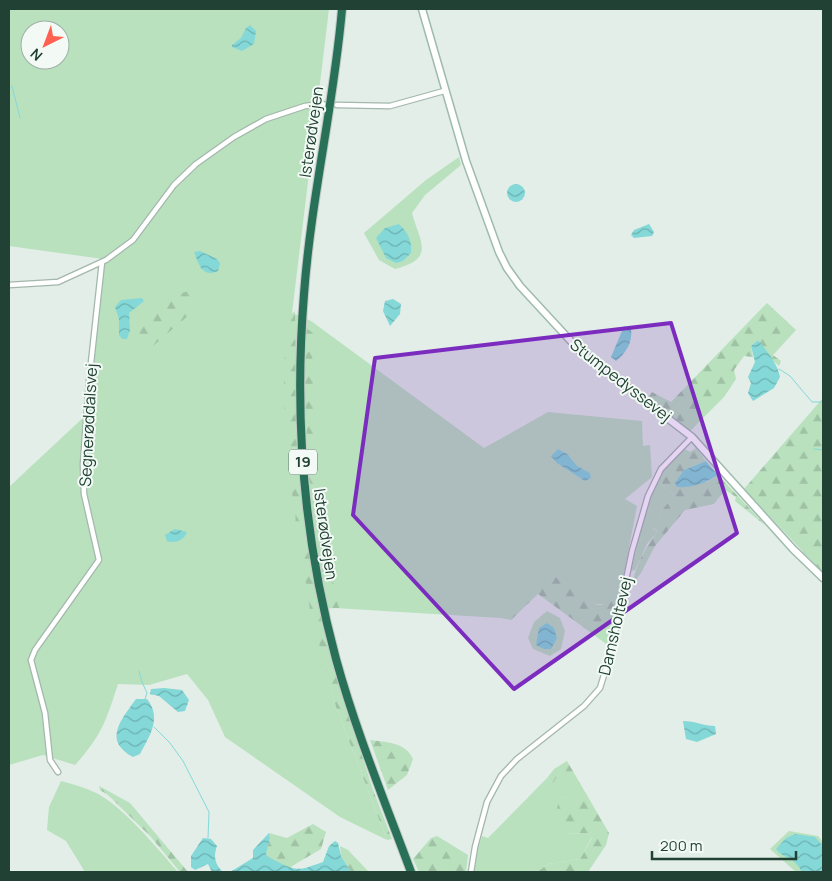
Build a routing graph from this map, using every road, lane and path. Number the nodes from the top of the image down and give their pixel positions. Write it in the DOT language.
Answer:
graph roads {
  1 [pos="341,9"];
  2 [pos="422,9"];
  3 [pos="444,92"];
  4 [pos="323,104"];
  5 [pos="337,105"];
  6 [pos="102,262"];
  7 [pos="9,285"];
  8 [pos="692,437"];
  9 [pos="823,578"];
  10 [pos="58,772"];
  11 [pos="411,872"];
  12 [pos="471,872"];
  1 -- 11 [label="highway, Isterødvejen / 19"];
  2 -- 3 [label="street, Stumpedyssevej"];
  3 -- 5 [label="street"];
  3 -- 8 [label="street, Stumpedyssevej"];
  4 -- 6 [label="street"];
  6 -- 7 [label="street"];
  6 -- 10 [label="street, Segnerøddalsvej"];
  8 -- 9 [label="street, Stumpedyssevej"];
  8 -- 12 [label="street, Damsholtevej"];
}
